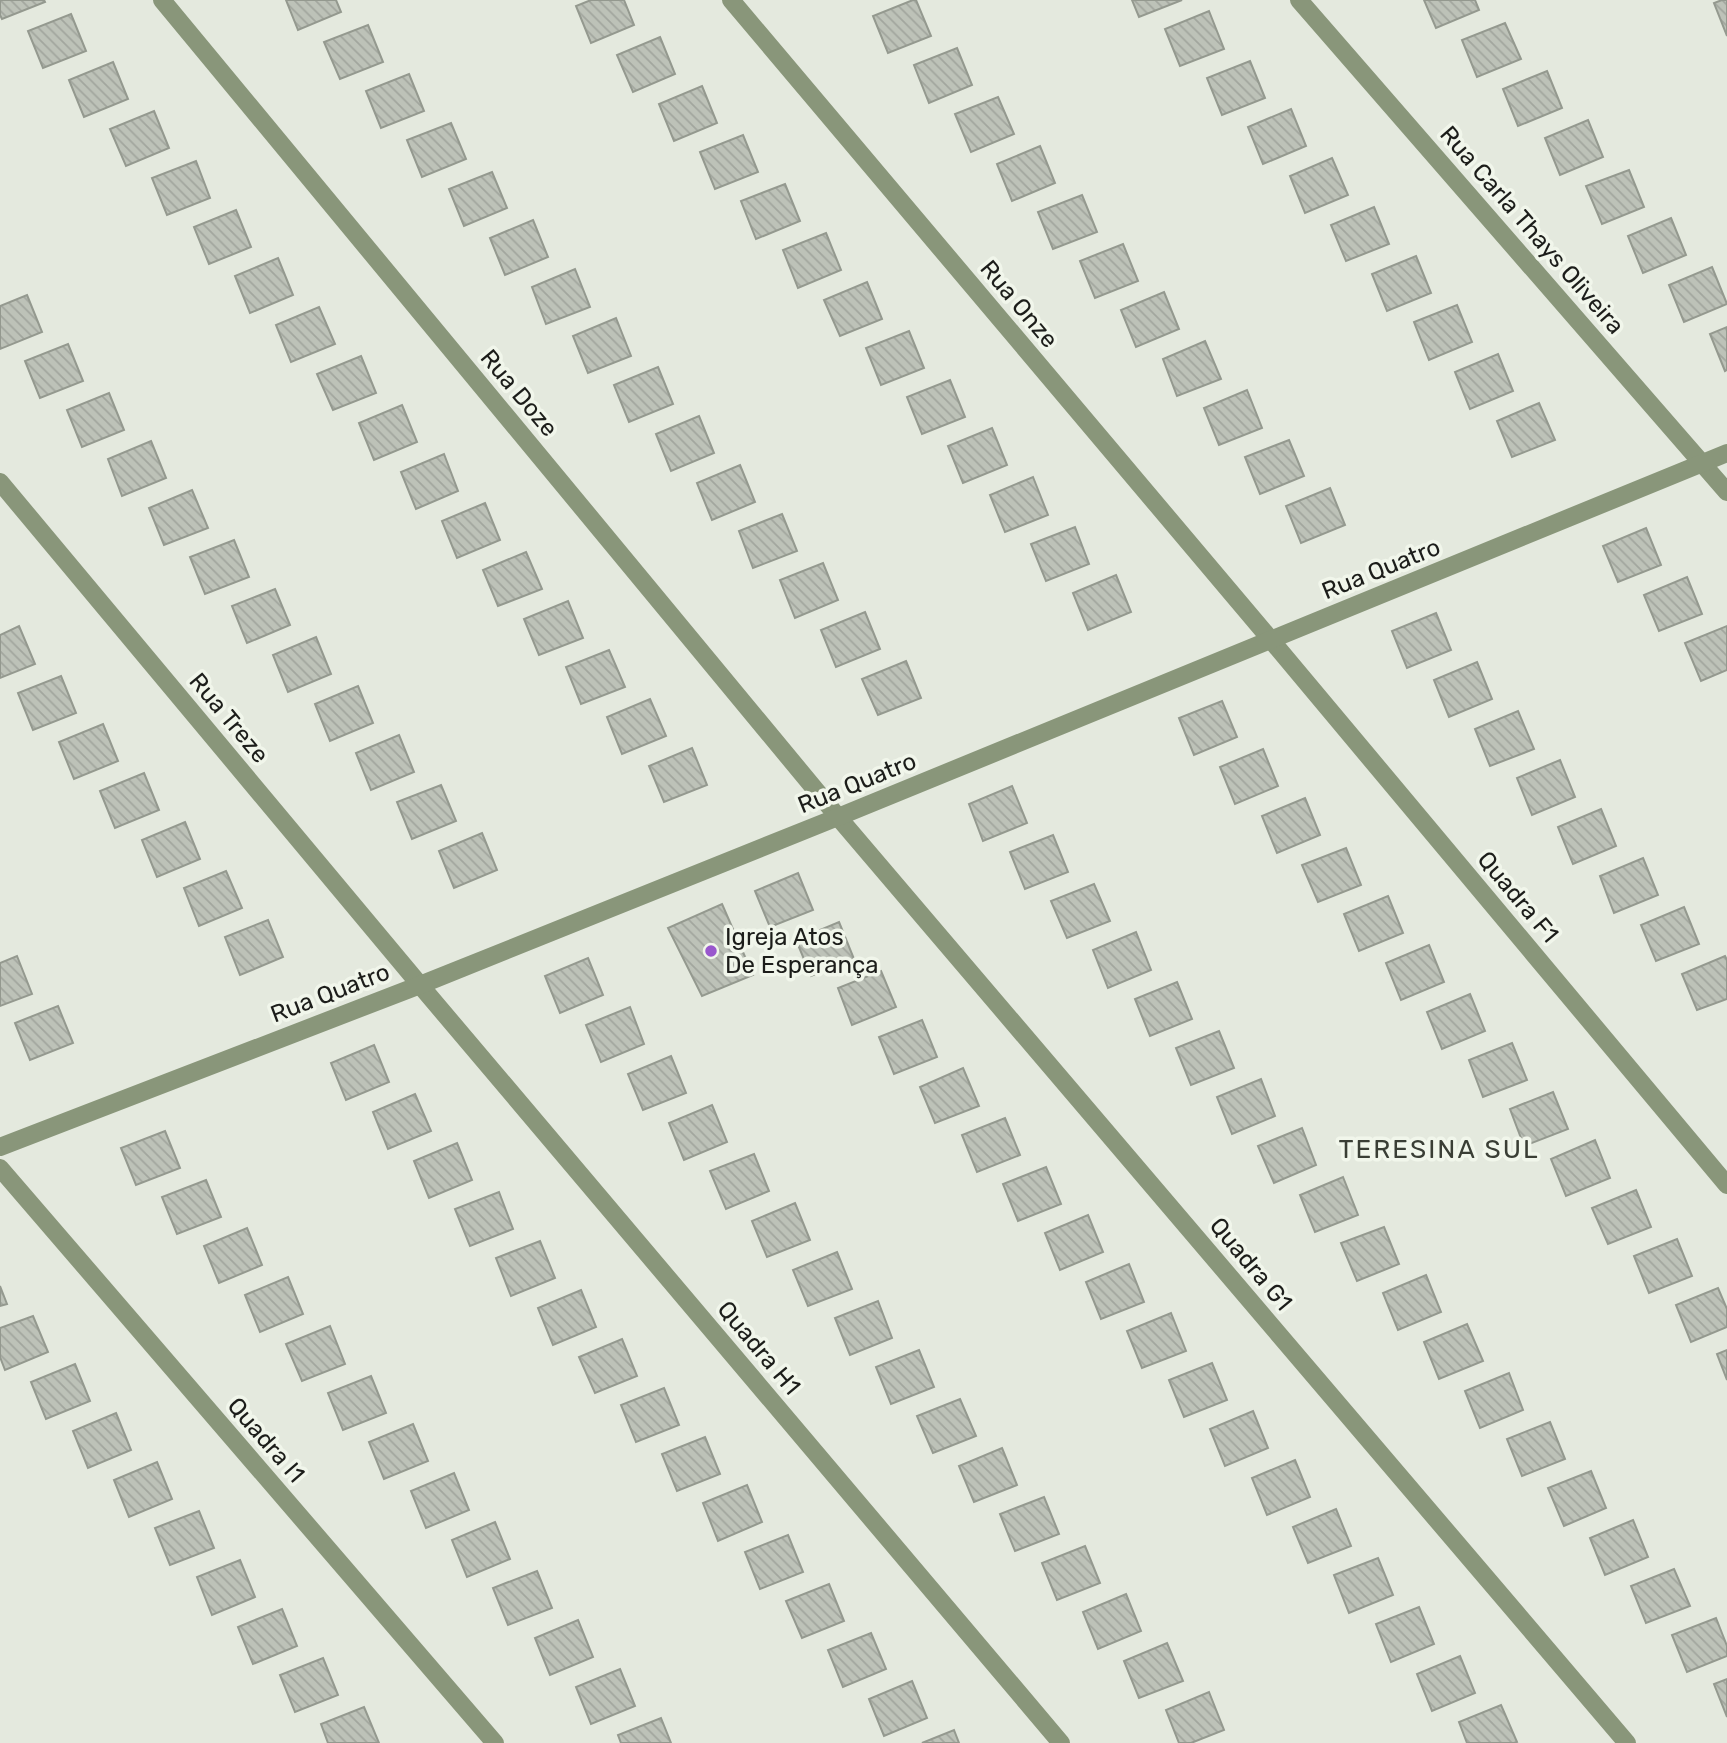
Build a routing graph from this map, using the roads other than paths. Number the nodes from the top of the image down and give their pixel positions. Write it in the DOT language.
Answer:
graph roads {
  1 [pos="162,0"];
  2 [pos="731,0"];
  3 [pos="1299,0"];
  4 [pos="1727,453"];
  5 [pos="1703,463"];
  6 [pos="0,482"];
  7 [pos="1727,492"];
  8 [pos="1271,640"];
  9 [pos="838,817"];
  10 [pos="420,985"];
  11 [pos="0,1147"];
  12 [pos="0,1168"];
  13 [pos="1727,1185"];
  14 [pos="495,1743"];
  15 [pos="1061,1743"];
  16 [pos="1627,1743"];
  1 -- 9 [label="street, Rua Doze"];
  2 -- 8 [label="street, Rua Onze"];
  3 -- 5 [label="street, Rua Carla Thays Oliveira"];
  4 -- 5 [label="street, Rua Quatro"];
  5 -- 7 [label="street, Rua Carla Thays Oliveira"];
  5 -- 8 [label="street, Rua Quatro"];
  6 -- 10 [label="street, Rua Treze"];
  8 -- 9 [label="street, Rua Quatro"];
  8 -- 13 [label="street, Quadra F1"];
  9 -- 10 [label="street, Rua Quatro"];
  9 -- 16 [label="street, Quadra G1"];
  10 -- 11 [label="street, Rua Quatro"];
  10 -- 15 [label="street, Quadra H1"];
  12 -- 14 [label="street, Quadra I1"];
}
